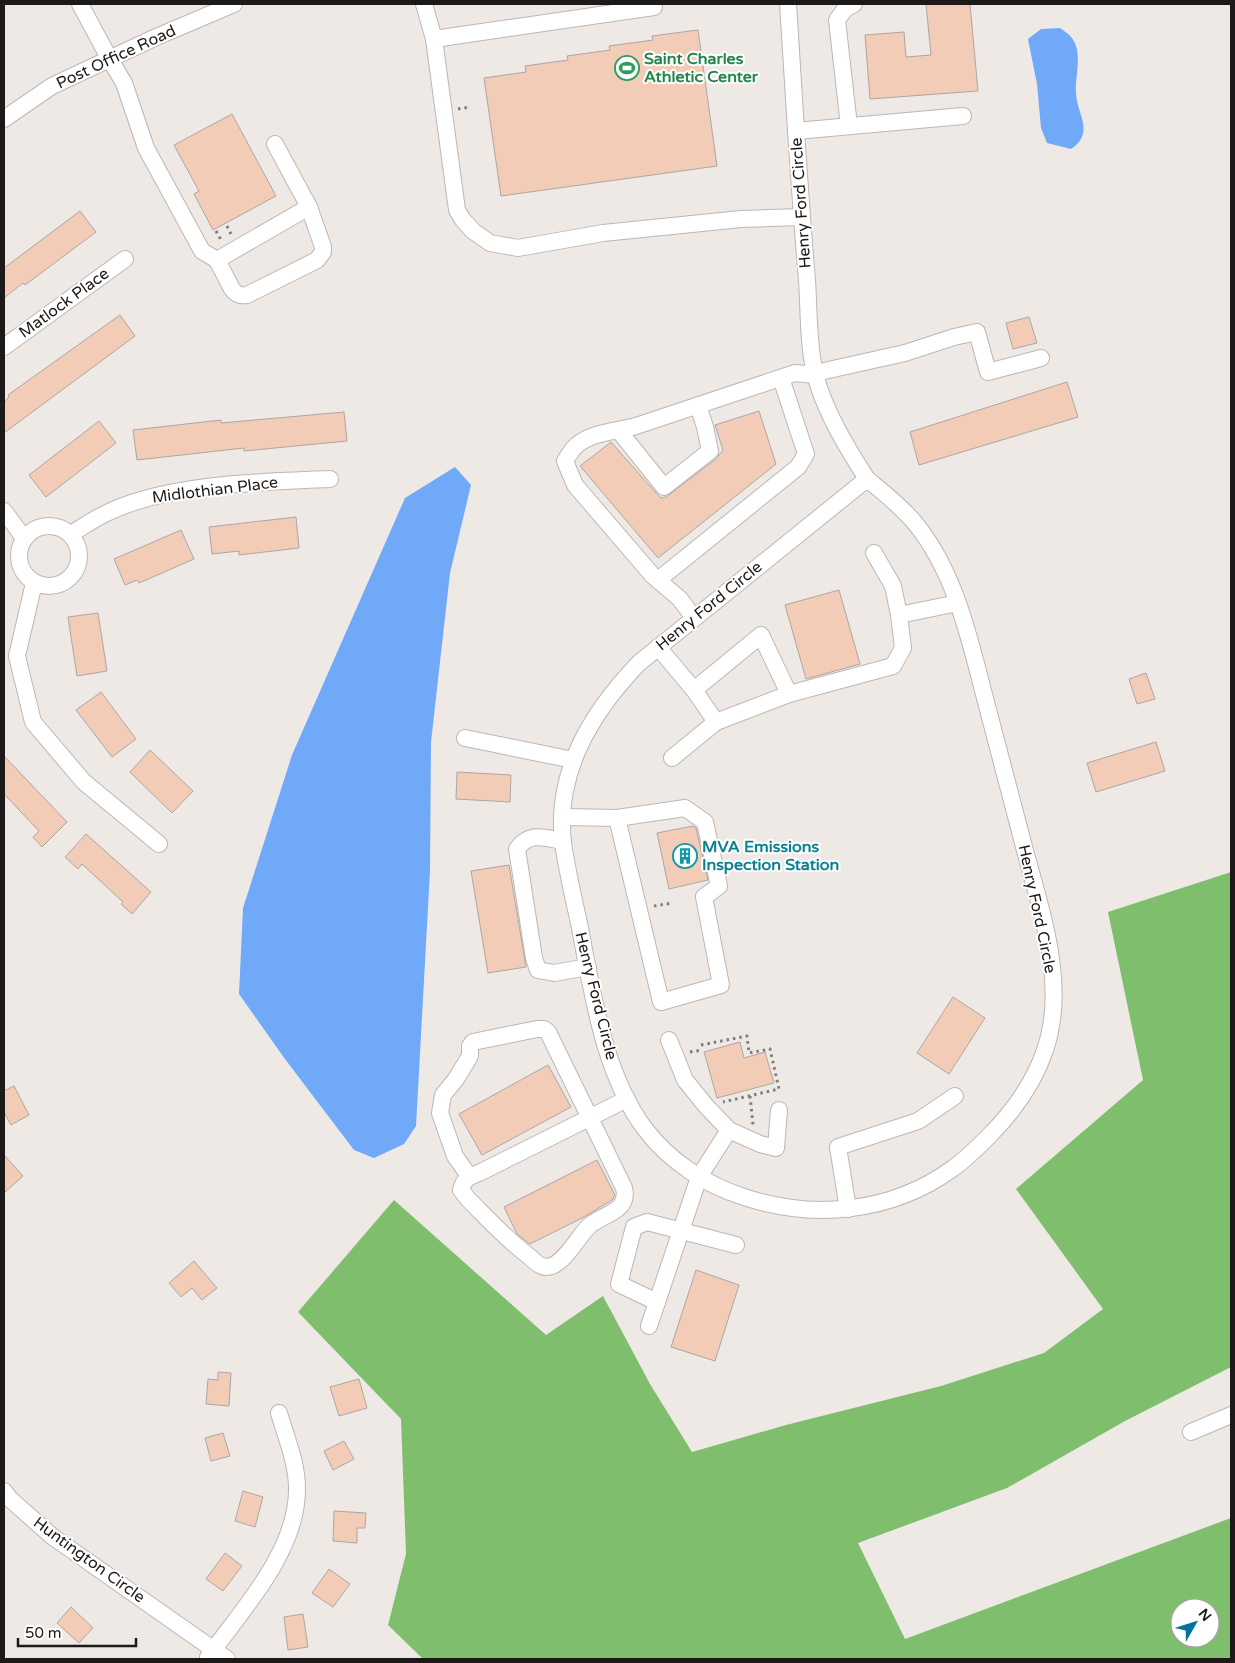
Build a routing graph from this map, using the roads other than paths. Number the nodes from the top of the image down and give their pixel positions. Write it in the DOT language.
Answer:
graph roads {
  1 [pos="80,4"];
  2 [pos="234,4"];
  3 [pos="424,4"];
  4 [pos="788,4"];
  5 [pos="854,4"];
  6 [pos="654,7"];
  7 [pos="434,39"];
  8 [pos="109,58"];
  9 [pos="963,116"];
  10 [pos="4,119"];
  11 [pos="848,126"];
  12 [pos="796,131"];
  13 [pos="275,144"];
  14 [pos="309,207"];
  15 [pos="801,217"];
  16 [pos="125,259"];
  17 [pos="217,260"];
  18 [pos="4,347"];
  19 [pos="1041,358"];
  20 [pos="815,374"];
  21 [pos="781,378"];
  22 [pos="698,405"];
  23 [pos="619,431"];
  24 [pos="330,479"];
  25 [pos="867,479"];
  26 [pos="4,512"];
  27 [pos="71,534"];
  28 [pos="24,538"];
  29 [pos="874,553"];
  30 [pos="658,580"];
  31 [pos="34,583"];
  32 [pos="958,603"];
  33 [pos="899,615"];
  34 [pos="694,618"];
  35 [pos="658,647"];
  36 [pos="10,658"];
  37 [pos="694,690"];
  38 [pos="789,694"];
  39 [pos="716,722"];
  40 [pos="465,738"];
  41 [pos="672,758"];
  42 [pos="573,760"];
  43 [pos="562,818"];
  44 [pos="617,818"];
  45 [pos="563,841"];
  46 [pos="159,844"];
  47 [pos="588,967"];
  48 [pos="669,1040"];
  49 [pos="955,1096"];
  50 [pos="628,1099"];
  51 [pos="779,1110"];
  52 [pos="590,1118"];
  53 [pos="729,1130"];
  54 [pos="469,1176"];
  55 [pos="699,1177"];
  56 [pos="848,1209"];
  57 [pos="681,1230"];
  58 [pos="736,1245"];
  59 [pos="657,1302"];
  60 [pos="649,1326"];
  61 [pos="279,1413"];
  62 [pos="1231,1415"];
  63 [pos="1190,1432"];
  64 [pos="4,1491"];
  65 [pos="216,1656"];
  1 -- 8 [label="street"];
  2 -- 8 [label="street, Post Office Road"];
  3 -- 7 [label="street"];
  4 -- 12 [label="street, Henry Ford Circle"];
  5 -- 11 [label="street"];
  6 -- 7 [label="street"];
  7 -- 15 [label="street"];
  8 -- 10 [label="street, Post Office Road"];
  8 -- 17 [label="street"];
  9 -- 11 [label="street"];
  11 -- 12 [label="street"];
  12 -- 15 [label="street, Henry Ford Circle"];
  13 -- 14 [label="street"];
  14 -- 17 [label="street"];
  14 -- 17 [label="street"];
  15 -- 20 [label="street, Henry Ford Circle"];
  16 -- 18 [label="street, Matlock Place"];
  19 -- 20 [label="street"];
  20 -- 21 [label="street"];
  20 -- 25 [label="street, Henry Ford Circle"];
  21 -- 22 [label="street"];
  21 -- 30 [label="street"];
  22 -- 23 [label="street"];
  22 -- 23 [label="street"];
  23 -- 30 [label="street"];
  24 -- 27 [label="street, Midlothian Place"];
  25 -- 32 [label="street, Henry Ford Circle"];
  25 -- 34 [label="street, Henry Ford Circle"];
  26 -- 28 [label="street"];
  27 -- 28 [label="street"];
  27 -- 31 [label="street"];
  28 -- 31 [label="street"];
  29 -- 33 [label="street"];
  30 -- 34 [label="street"];
  31 -- 36 [label="street"];
  32 -- 33 [label="street"];
  32 -- 56 [label="street, Henry Ford Circle"];
  33 -- 38 [label="street"];
  34 -- 35 [label="street, Henry Ford Circle"];
  35 -- 37 [label="street"];
  35 -- 42 [label="street, Henry Ford Circle"];
  36 -- 46 [label="street"];
  37 -- 38 [label="street"];
  37 -- 39 [label="street"];
  38 -- 39 [label="street"];
  39 -- 41 [label="street"];
  40 -- 42 [label="street"];
  42 -- 43 [label="street, Henry Ford Circle"];
  43 -- 44 [label="street"];
  43 -- 45 [label="street, Henry Ford Circle"];
  44 -- 44 [label="street"];
  45 -- 47 [label="street, Henry Ford Circle"];
  45 -- 47 [label="street"];
  47 -- 50 [label="street, Henry Ford Circle"];
  48 -- 53 [label="street"];
  49 -- 56 [label="street"];
  50 -- 52 [label="street"];
  50 -- 55 [label="street, Henry Ford Circle"];
  51 -- 53 [label="street"];
  52 -- 54 [label="street"];
  52 -- 54 [label="street"];
  52 -- 54 [label="street"];
  53 -- 55 [label="street"];
  55 -- 56 [label="street, Henry Ford Circle"];
  55 -- 57 [label="street"];
  57 -- 58 [label="street"];
  57 -- 59 [label="street"];
  57 -- 59 [label="street"];
  59 -- 60 [label="street"];
  61 -- 65 [label="street"];
  62 -- 63 [label="street"];
  64 -- 65 [label="street, Huntington Circle"];
}
